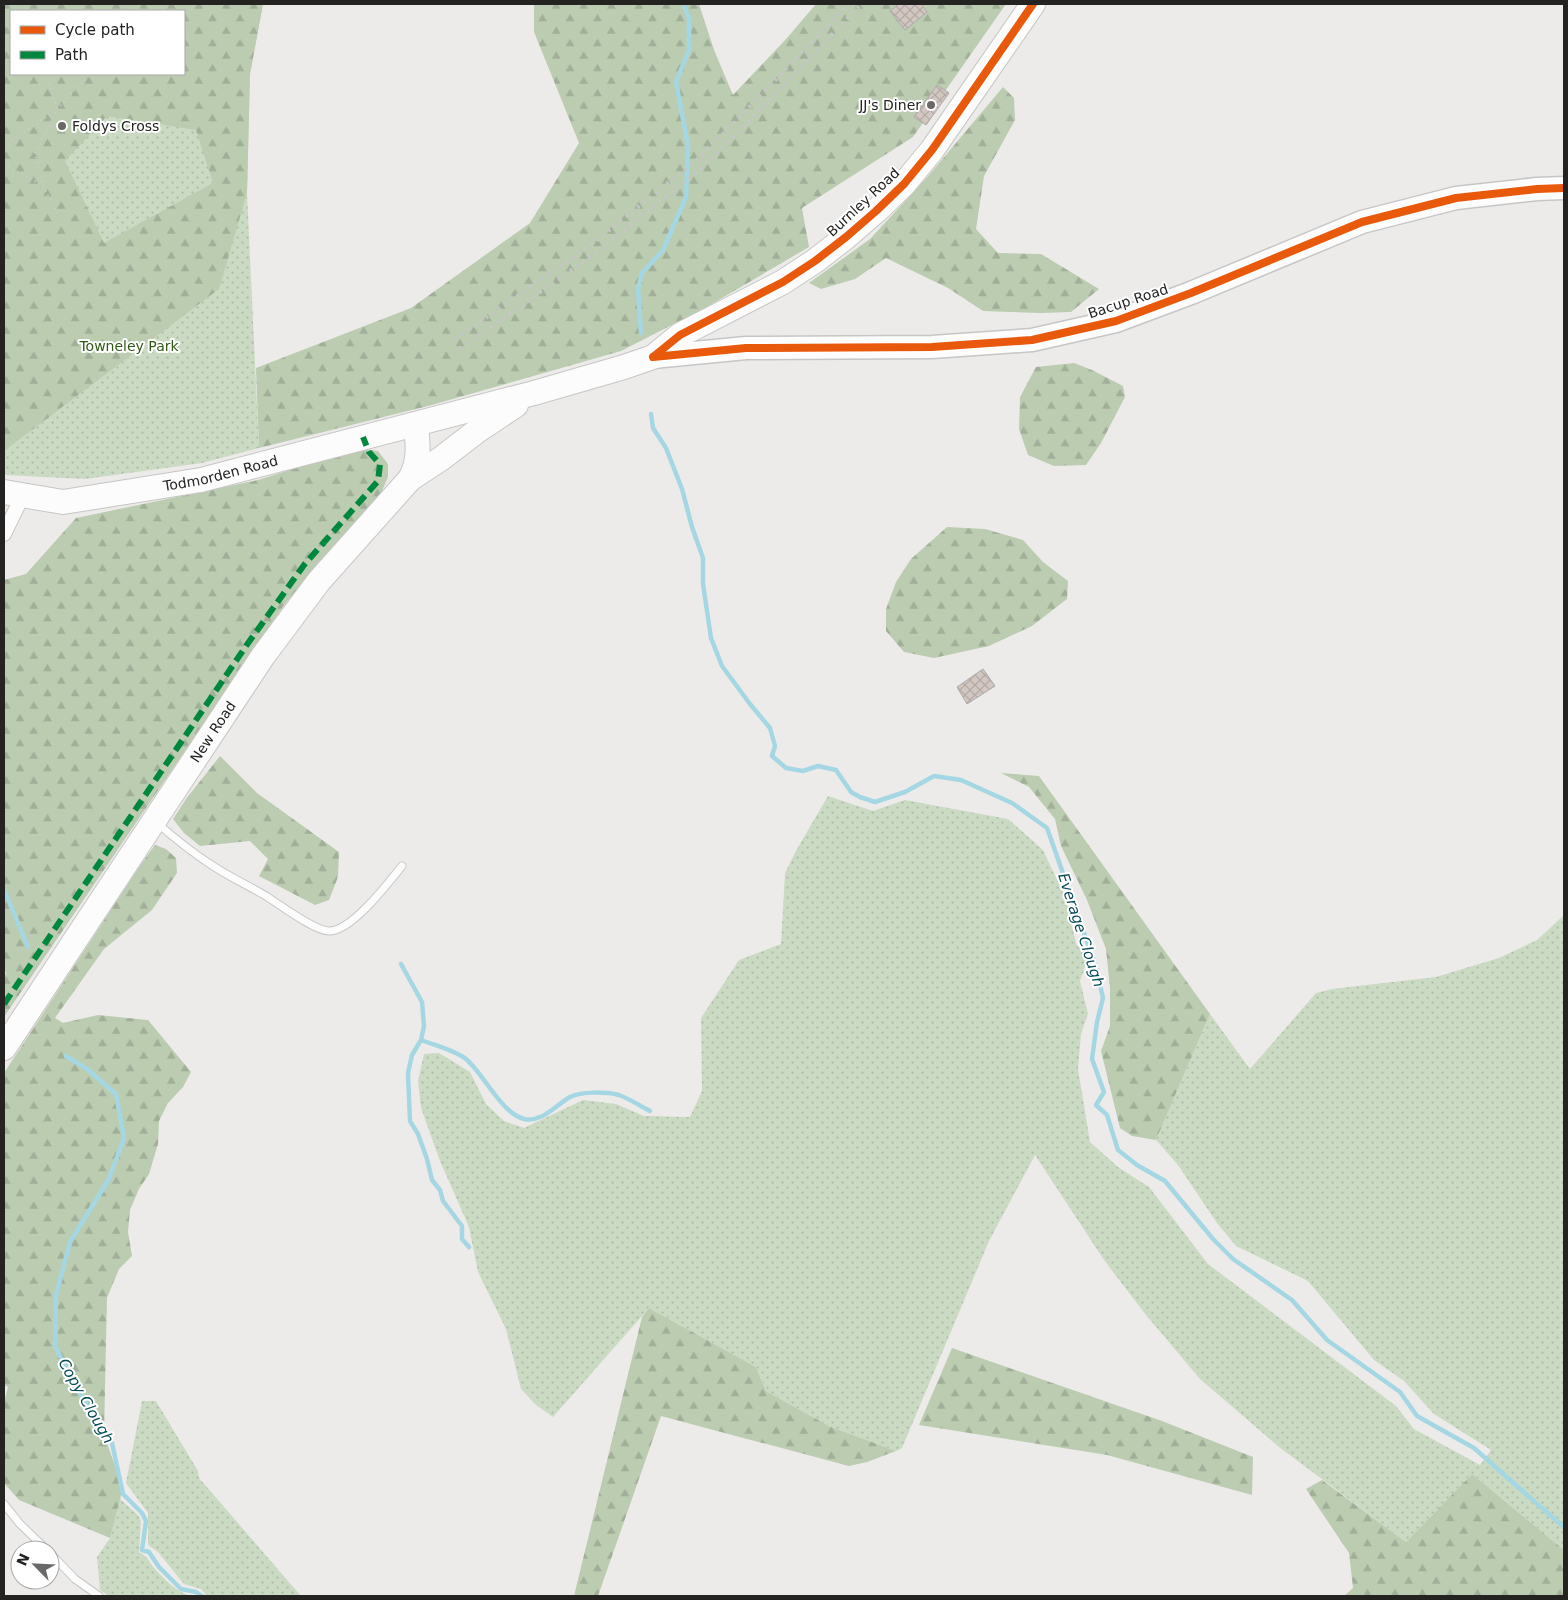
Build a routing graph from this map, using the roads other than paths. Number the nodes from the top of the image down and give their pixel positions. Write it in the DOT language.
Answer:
graph roads {
  1 [pos="1033,4"];
  2 [pos="1564,188"];
  3 [pos="653,357"];
  4 [pos="534,393"];
  5 [pos="416,425"];
  6 [pos="410,479"];
  7 [pos="13,493"];
  8 [pos="4,534"];
  9 [pos="154,820"];
  10 [pos="402,866"];
  11 [pos="4,1048"];
  12 [pos="4,1504"];
  13 [pos="37,1540"];
  14 [pos="60,1563"];
  15 [pos="99,1596"];
  1 -- 3 [label="highway, Burnley Road"];
  2 -- 3 [label="main road, Bacup Road"];
  3 -- 4 [label="highway, Todmorden Road"];
  4 -- 5 [label="highway, Todmorden Road"];
  4 -- 6 [label="highway"];
  5 -- 6 [label="highway, New Road"];
  5 -- 7 [label="highway, Todmorden Road"];
  6 -- 9 [label="highway, New Road"];
  7 -- 8 [label="street, Todmorden Road"];
  9 -- 10 [label="lane"];
  9 -- 11 [label="highway, New Road"];
  12 -- 13 [label="lane"];
  14 -- 15 [label="lane"];
}
